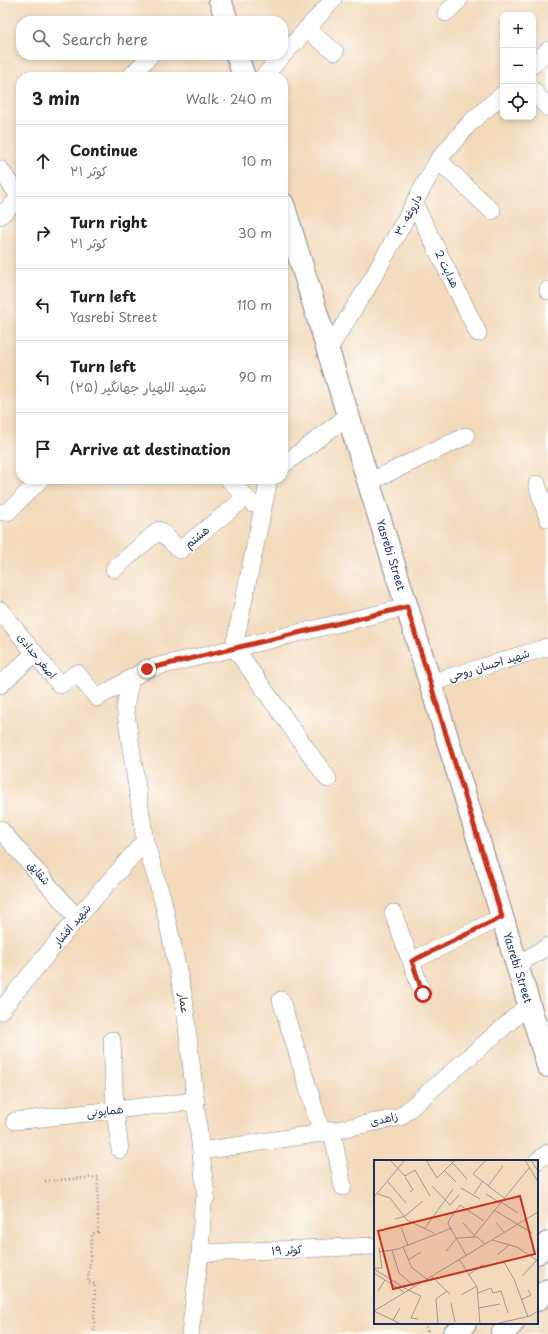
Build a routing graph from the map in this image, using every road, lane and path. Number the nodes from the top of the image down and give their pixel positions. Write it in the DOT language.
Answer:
graph roads {
  1 [pos="220,0"];
  2 [pos="333,0"];
  3 [pos="459,0"];
  4 [pos="446,13"];
  5 [pos="225,16"];
  6 [pos="306,29"];
  7 [pos="288,49"];
  8 [pos="548,50"];
  9 [pos="335,52"];
  10 [pos="146,60"];
  11 [pos="239,60"];
  12 [pos="278,60"];
  13 [pos="536,62"];
  14 [pos="135,72"];
  15 [pos="242,72"];
  16 [pos="268,72"];
  17 [pos="536,94"];
  18 [pos="500,97"];
  19 [pos="548,108"];
  20 [pos="438,160"];
  21 [pos="0,169"];
  22 [pos="16,187"];
  23 [pos="16,192"];
  24 [pos="415,205"];
  25 [pos="492,211"];
  26 [pos="0,216"];
  27 [pos="288,233"];
  28 [pos="478,333"];
  29 [pos="328,350"];
  30 [pos="348,416"];
  31 [pos="466,436"];
  32 [pos="288,461"];
  33 [pos="369,482"];
  34 [pos="36,484"];
  35 [pos="232,484"];
  36 [pos="268,484"];
  37 [pos="537,484"];
  38 [pos="245,498"];
  39 [pos="0,512"];
  40 [pos="262,513"];
  41 [pos="548,519"];
  42 [pos="114,569"];
  43 [pos="407,607"];
  44 [pos="0,610"];
  45 [pos="234,647"];
  46 [pos="548,647"];
  47 [pos="35,653"];
  48 [pos="132,678"];
  49 [pos="430,683"];
  50 [pos="0,685"];
  51 [pos="328,779"];
  52 [pos="0,829"];
  53 [pos="146,841"];
  54 [pos="394,913"];
  55 [pos="502,917"];
  56 [pos="77,918"];
  57 [pos="548,946"];
  58 [pos="412,961"];
  59 [pos="517,966"];
  60 [pos="423,994"];
  61 [pos="280,1000"];
  62 [pos="529,1005"];
  63 [pos="0,1011"];
  64 [pos="112,1040"];
  65 [pos="548,1066"];
  66 [pos="196,1101"];
  67 [pos="116,1109"];
  68 [pos="15,1121"];
  69 [pos="327,1132"];
  70 [pos="120,1150"];
  71 [pos="201,1151"];
  72 [pos="548,1153"];
  73 [pos="538,1160"];
  74 [pos="44,1181"];
  75 [pos="343,1187"];
  76 [pos="548,1243"];
  77 [pos="374,1246"];
  78 [pos="538,1252"];
  79 [pos="200,1254"];
  80 [pos="548,1290"];
  81 [pos="538,1299"];
  82 [pos="424,1324"];
  83 [pos="464,1324"];
  84 [pos="512,1324"];
  85 [pos="94,1334"];
  86 [pos="190,1334"];
  87 [pos="429,1334"];
  88 [pos="454,1334"];
  89 [pos="502,1334"];
  1 -- 5 [label="main road"];
  2 -- 6 [label="street"];
  3 -- 4 [label="street"];
  6 -- 7 [label="street"];
  6 -- 9 [label="street"];
  8 -- 13 [label="street"];
  10 -- 14 [label="street"];
  11 -- 15 [label="main road"];
  12 -- 16 [label="street"];
  17 -- 19 [label="street"];
  18 -- 20 [label="street, داروغه ۳۰"];
  20 -- 24 [label="street, داروغه ۳۰"];
  20 -- 25 [label="street"];
  21 -- 22 [label="street"];
  23 -- 26 [label="street"];
  24 -- 28 [label="street, هدایت 2"];
  24 -- 29 [label="street, داروغه ۳۰"];
  27 -- 29 [label="main road, Yasrebi Street"];
  29 -- 30 [label="main road, Yasrebi Street"];
  30 -- 32 [label="street"];
  30 -- 33 [label="main road, Yasrebi Street"];
  31 -- 33 [label="street"];
  33 -- 43 [label="main road, Yasrebi Street"];
  34 -- 39 [label="street"];
  35 -- 38 [label="street"];
  36 -- 40 [label="street"];
  37 -- 41 [label="street"];
  38 -- 40 [label="street"];
  38 -- 42 [label="street, هشتم"];
  40 -- 45 [label="street"];
  43 -- 45 [label="street"];
  43 -- 49 [label="main road, Yasrebi Street"];
  44 -- 47 [label="street, اصغر حدادی"];
  45 -- 48 [label="street"];
  45 -- 51 [label="street"];
  46 -- 49 [label="street, شهید احسان روحی"];
  47 -- 48 [label="street, اصغر حدادی"];
  47 -- 50 [label="street"];
  48 -- 53 [label="street, عمار"];
  49 -- 55 [label="main road, Yasrebi Street"];
  52 -- 56 [label="street, شقایق"];
  53 -- 56 [label="street, شهید افشار"];
  53 -- 66 [label="street, عمار"];
  54 -- 58 [label="street"];
  55 -- 58 [label="street"];
  55 -- 59 [label="main road, Yasrebi Street"];
  56 -- 63 [label="street, شهید افشار"];
  57 -- 59 [label="street"];
  58 -- 60 [label="street"];
  59 -- 62 [label="main road, Yasrebi Street"];
  61 -- 69 [label="street"];
  62 -- 65 [label="main road, Yasrebi Street"];
  62 -- 69 [label="street, زاهدی"];
  64 -- 67 [label="street"];
  66 -- 67 [label="street, همایونی"];
  66 -- 71 [label="street, عمار"];
  67 -- 68 [label="street, همایونی"];
  67 -- 70 [label="street"];
  69 -- 71 [label="street, زاهدی"];
  69 -- 75 [label="street"];
  71 -- 79 [label="street, عمار"];
  72 -- 73 [label="street"];
  74 -- 85 [label="path"];
  76 -- 78 [label="main road"];
  77 -- 79 [label="street, کوثر ۱۹"];
  79 -- 86 [label="street, عمار"];
  80 -- 81 [label="main road"];
  82 -- 87 [label="path"];
  83 -- 88 [label="main road"];
  84 -- 89 [label="main road"];
}
